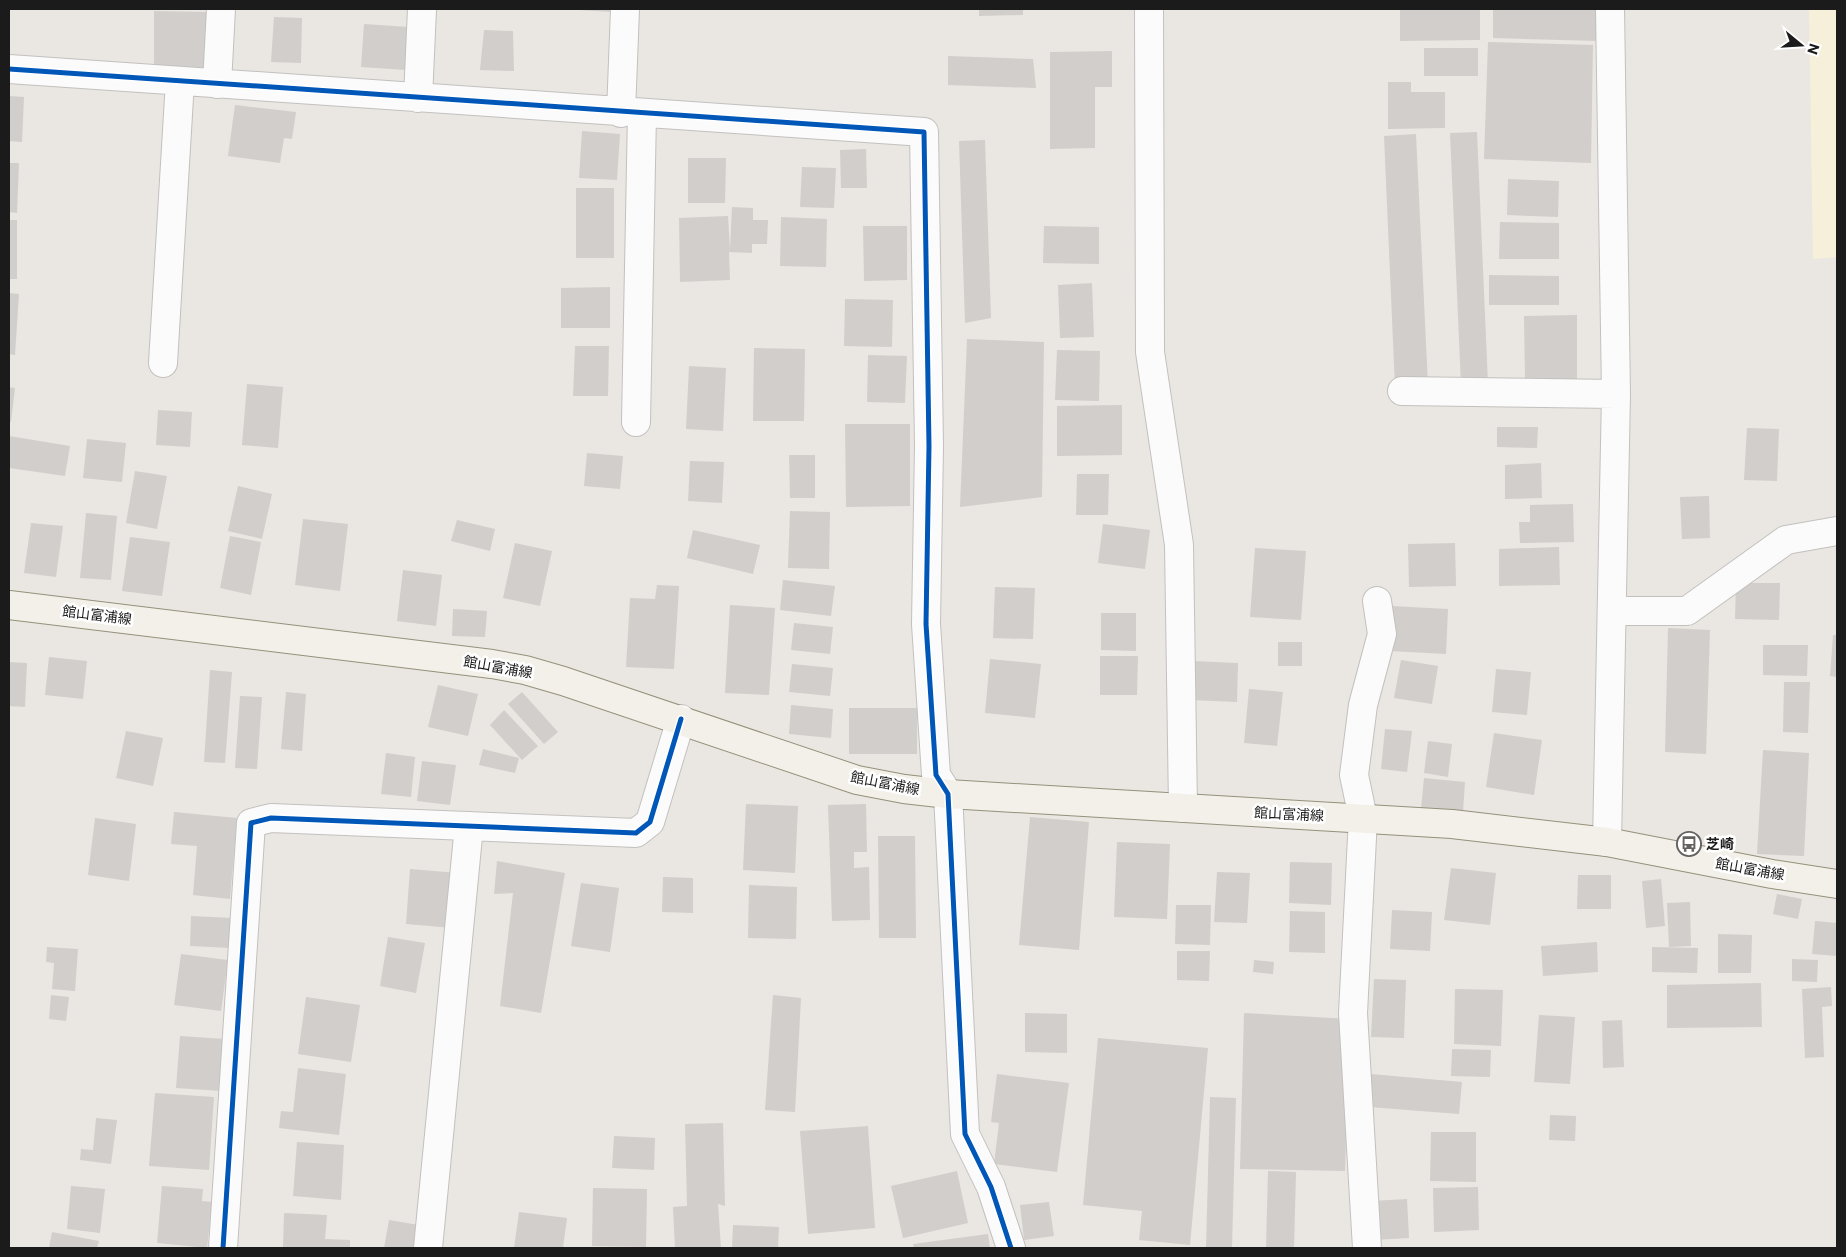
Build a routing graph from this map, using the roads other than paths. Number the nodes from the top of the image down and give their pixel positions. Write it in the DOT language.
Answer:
graph roads {
  1 [pos="221,9"];
  2 [pos="422,9"];
  3 [pos="625,9"];
  4 [pos="1149,9"];
  5 [pos="1610,9"];
  6 [pos="9,69"];
  7 [pos="180,81"];
  8 [pos="217,84"];
  9 [pos="418,98"];
  10 [pos="632,113"];
  11 [pos="163,363"];
  12 [pos="1402,391"];
  13 [pos="1616,394"];
  14 [pos="636,422"];
  15 [pos="1837,531"];
  16 [pos="1377,601"];
  17 [pos="9,605"];
  18 [pos="1613,611"];
  19 [pos="681,720"];
  20 [pos="948,794"];
  21 [pos="1183,808"];
  22 [pos="1363,818"];
  23 [pos="469,826"];
  24 [pos="1607,842"];
  25 [pos="1837,884"];
  26 [pos="223,1248"];
  27 [pos="428,1248"];
  28 [pos="1011,1248"];
  29 [pos="1367,1248"];
  1 -- 8 [label="street"];
  2 -- 9 [label="street"];
  3 -- 10 [label="street"];
  4 -- 21 [label="street"];
  5 -- 13 [label="street"];
  6 -- 7 [label="street"];
  7 -- 8 [label="street"];
  7 -- 11 [label="street"];
  8 -- 9 [label="street"];
  9 -- 10 [label="street"];
  10 -- 14 [label="street"];
  10 -- 20 [label="street"];
  12 -- 13 [label="street"];
  13 -- 18 [label="street"];
  15 -- 18 [label="street"];
  16 -- 22 [label="street"];
  17 -- 19 [label="main road, 館山富浦線"];
  18 -- 24 [label="street"];
  19 -- 20 [label="main road, 館山富浦線"];
  19 -- 23 [label="street"];
  20 -- 21 [label="main road, 館山富浦線"];
  20 -- 28 [label="street"];
  21 -- 22 [label="main road, 館山富浦線"];
  22 -- 24 [label="main road, 館山富浦線"];
  22 -- 29 [label="street"];
  23 -- 26 [label="street"];
  23 -- 27 [label="street"];
  24 -- 25 [label="main road, 館山富浦線"];
}
